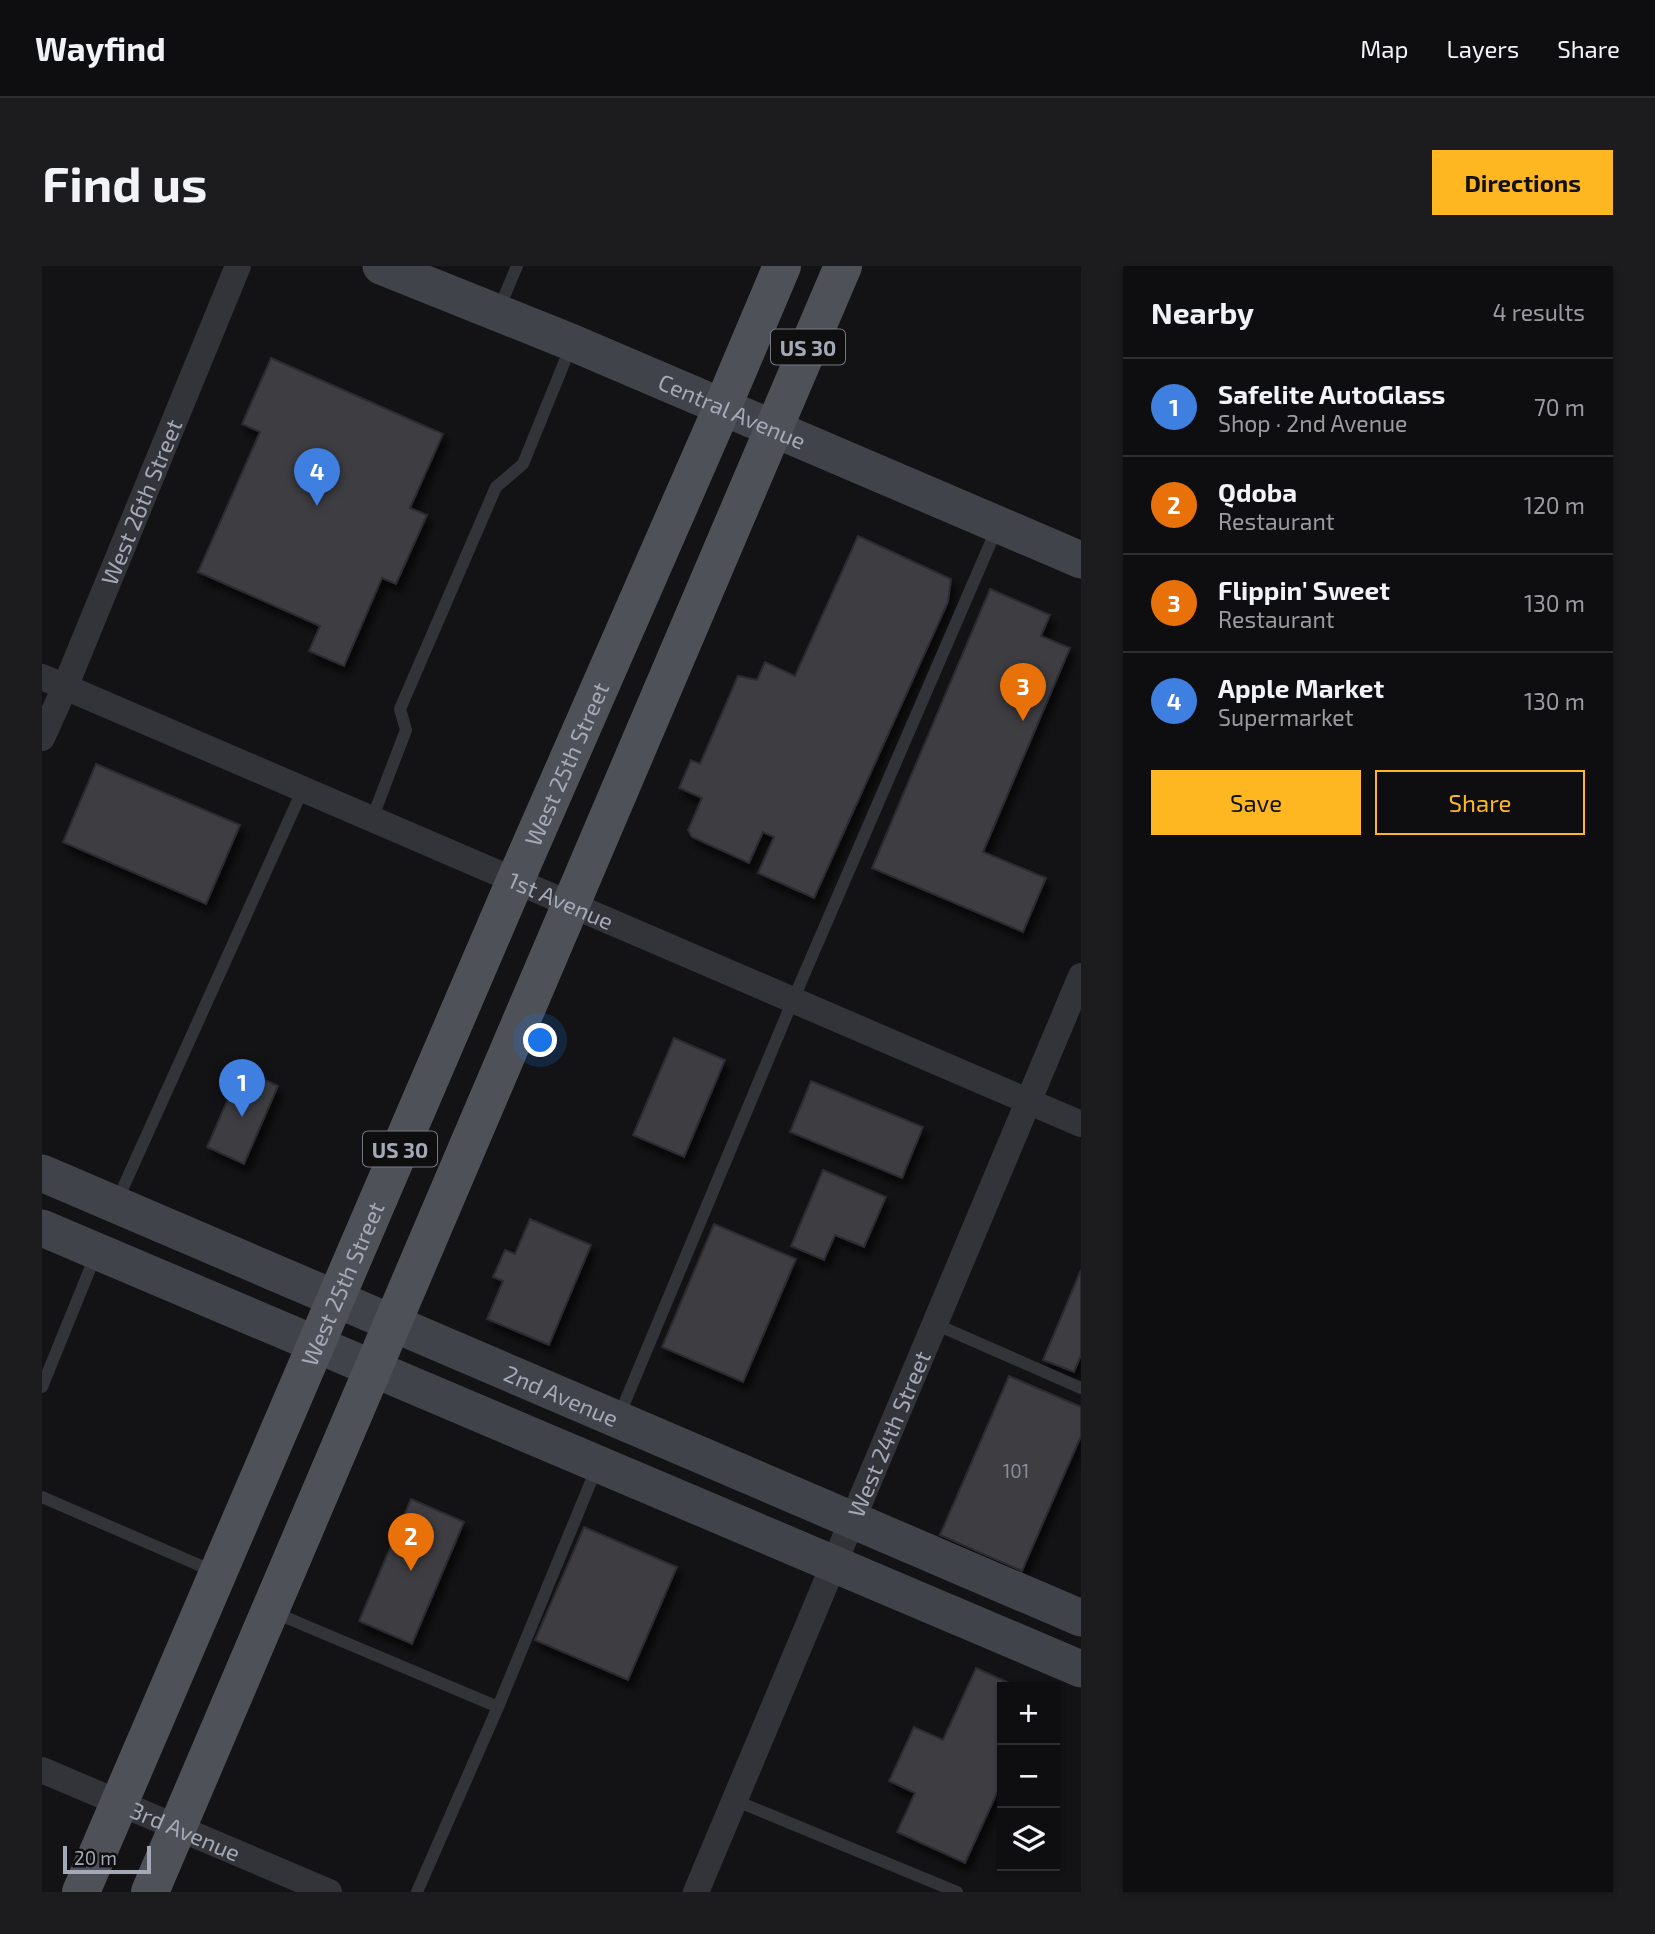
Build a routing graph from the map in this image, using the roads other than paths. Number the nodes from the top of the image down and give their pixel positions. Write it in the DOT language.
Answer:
graph roads {
  1 [pos="239,266"];
  2 [pos="381,266"];
  3 [pos="517,266"];
  4 [pos="782,266"];
  5 [pos="843,266"];
  6 [pos="497,312"];
  7 [pos="573,343"];
  8 [pos="722,408"];
  9 [pos="774,428"];
  10 [pos="998,525"];
  11 [pos="1081,560"];
  12 [pos="54,682"];
  13 [pos="42,737"];
  14 [pos="303,789"];
  15 [pos="372,819"];
  16 [pos="515,881"];
  17 [pos="570,904"];
  18 [pos="1081,976"];
  19 [pos="793,1000"];
  20 [pos="1028,1102"];
  21 [pos="1081,1124"];
  22 [pos="42,1173"];
  23 [pos="116,1205"];
  24 [pos="42,1228"];
  25 [pos="97,1251"];
  26 [pos="336,1299"];
  27 [pos="391,1323"];
  28 [pos="934,1324"];
  29 [pos="316,1345"];
  30 [pos="373,1369"];
  31 [pos="42,1387"];
  32 [pos="1081,1388"];
  33 [pos="617,1420"];
  34 [pos="598,1464"];
  35 [pos="42,1497"];
  36 [pos="852,1520"];
  37 [pos="834,1564"];
  38 [pos="218,1573"];
  39 [pos="270,1611"];
  40 [pos="1081,1618"];
  41 [pos="1081,1668"];
  42 [pos="498,1707"];
  43 [pos="42,1770"];
  44 [pos="734,1801"];
  45 [pos="120,1803"];
  46 [pos="177,1828"];
  47 [pos="82,1892"];
  48 [pos="150,1892"];
  49 [pos="329,1892"];
  50 [pos="417,1892"];
  51 [pos="696,1892"];
  52 [pos="957,1892"];
  1 -- 12 [label="street, West 26th Street"];
  2 -- 6 [label="main road, Central Avenue"];
  3 -- 6 [label="lane"];
  4 -- 8 [label="main road, US 30"];
  5 -- 9 [label="main road, US 30"];
  6 -- 7 [label="main road, Central Avenue"];
  7 -- 8 [label="main road, Central Avenue"];
  7 -- 15 [label="lane"];
  8 -- 9 [label="main road, Central Avenue"];
  8 -- 16 [label="main road, West 25th Street / US 30"];
  9 -- 10 [label="main road, Central Avenue"];
  9 -- 17 [label="main road, US 30"];
  10 -- 11 [label="main road, Central Avenue"];
  10 -- 19 [label="lane"];
  12 -- 13 [label="street, West 26th Street"];
  12 -- 14 [label="street, 1st Avenue"];
  14 -- 15 [label="street, 1st Avenue"];
  14 -- 23 [label="lane"];
  15 -- 16 [label="street, 1st Avenue"];
  16 -- 17 [label="street, 1st Avenue"];
  16 -- 26 [label="main road, West 25th Street / US 30"];
  17 -- 19 [label="street, 1st Avenue"];
  17 -- 27 [label="main road, US 30"];
  18 -- 20 [label="street, West 24th Street"];
  19 -- 20 [label="street, 1st Avenue"];
  19 -- 33 [label="lane"];
  20 -- 21 [label="street, 1st Avenue"];
  20 -- 28 [label="street, West 24th Street"];
  22 -- 23 [label="main road, 2nd Avenue"];
  23 -- 26 [label="main road, 2nd Avenue"];
  24 -- 25 [label="main road"];
  25 -- 29 [label="main road"];
  25 -- 31 [label="lane"];
  26 -- 27 [label="main road, 2nd Avenue"];
  26 -- 29 [label="main road, West 25th Street / US 30"];
  27 -- 30 [label="main road, US 30"];
  27 -- 33 [label="main road, 2nd Avenue"];
  28 -- 32 [label="lane"];
  28 -- 36 [label="street, West 24th Street"];
  29 -- 30 [label="main road"];
  29 -- 38 [label="main road, West 25th Street / US 30"];
  30 -- 34 [label="main road"];
  30 -- 39 [label="main road, US 30"];
  33 -- 36 [label="main road, 2nd Avenue"];
  34 -- 37 [label="main road"];
  34 -- 42 [label="lane"];
  35 -- 38 [label="lane"];
  36 -- 37 [label="street, West 24th Street"];
  36 -- 40 [label="main road, 2nd Avenue"];
  37 -- 41 [label="main road"];
  37 -- 44 [label="street, West 24th Street"];
  38 -- 45 [label="main road, West 25th Street / US 30"];
  39 -- 42 [label="lane"];
  39 -- 46 [label="main road, US 30"];
  42 -- 50 [label="lane"];
  43 -- 45 [label="street, 3rd Avenue"];
  44 -- 51 [label="street, West 24th Street"];
  44 -- 52 [label="lane"];
  45 -- 46 [label="street, 3rd Avenue"];
  45 -- 47 [label="main road, West 25th Street / US 30"];
  46 -- 48 [label="main road, US 30"];
  46 -- 49 [label="street, 3rd Avenue"];
}
